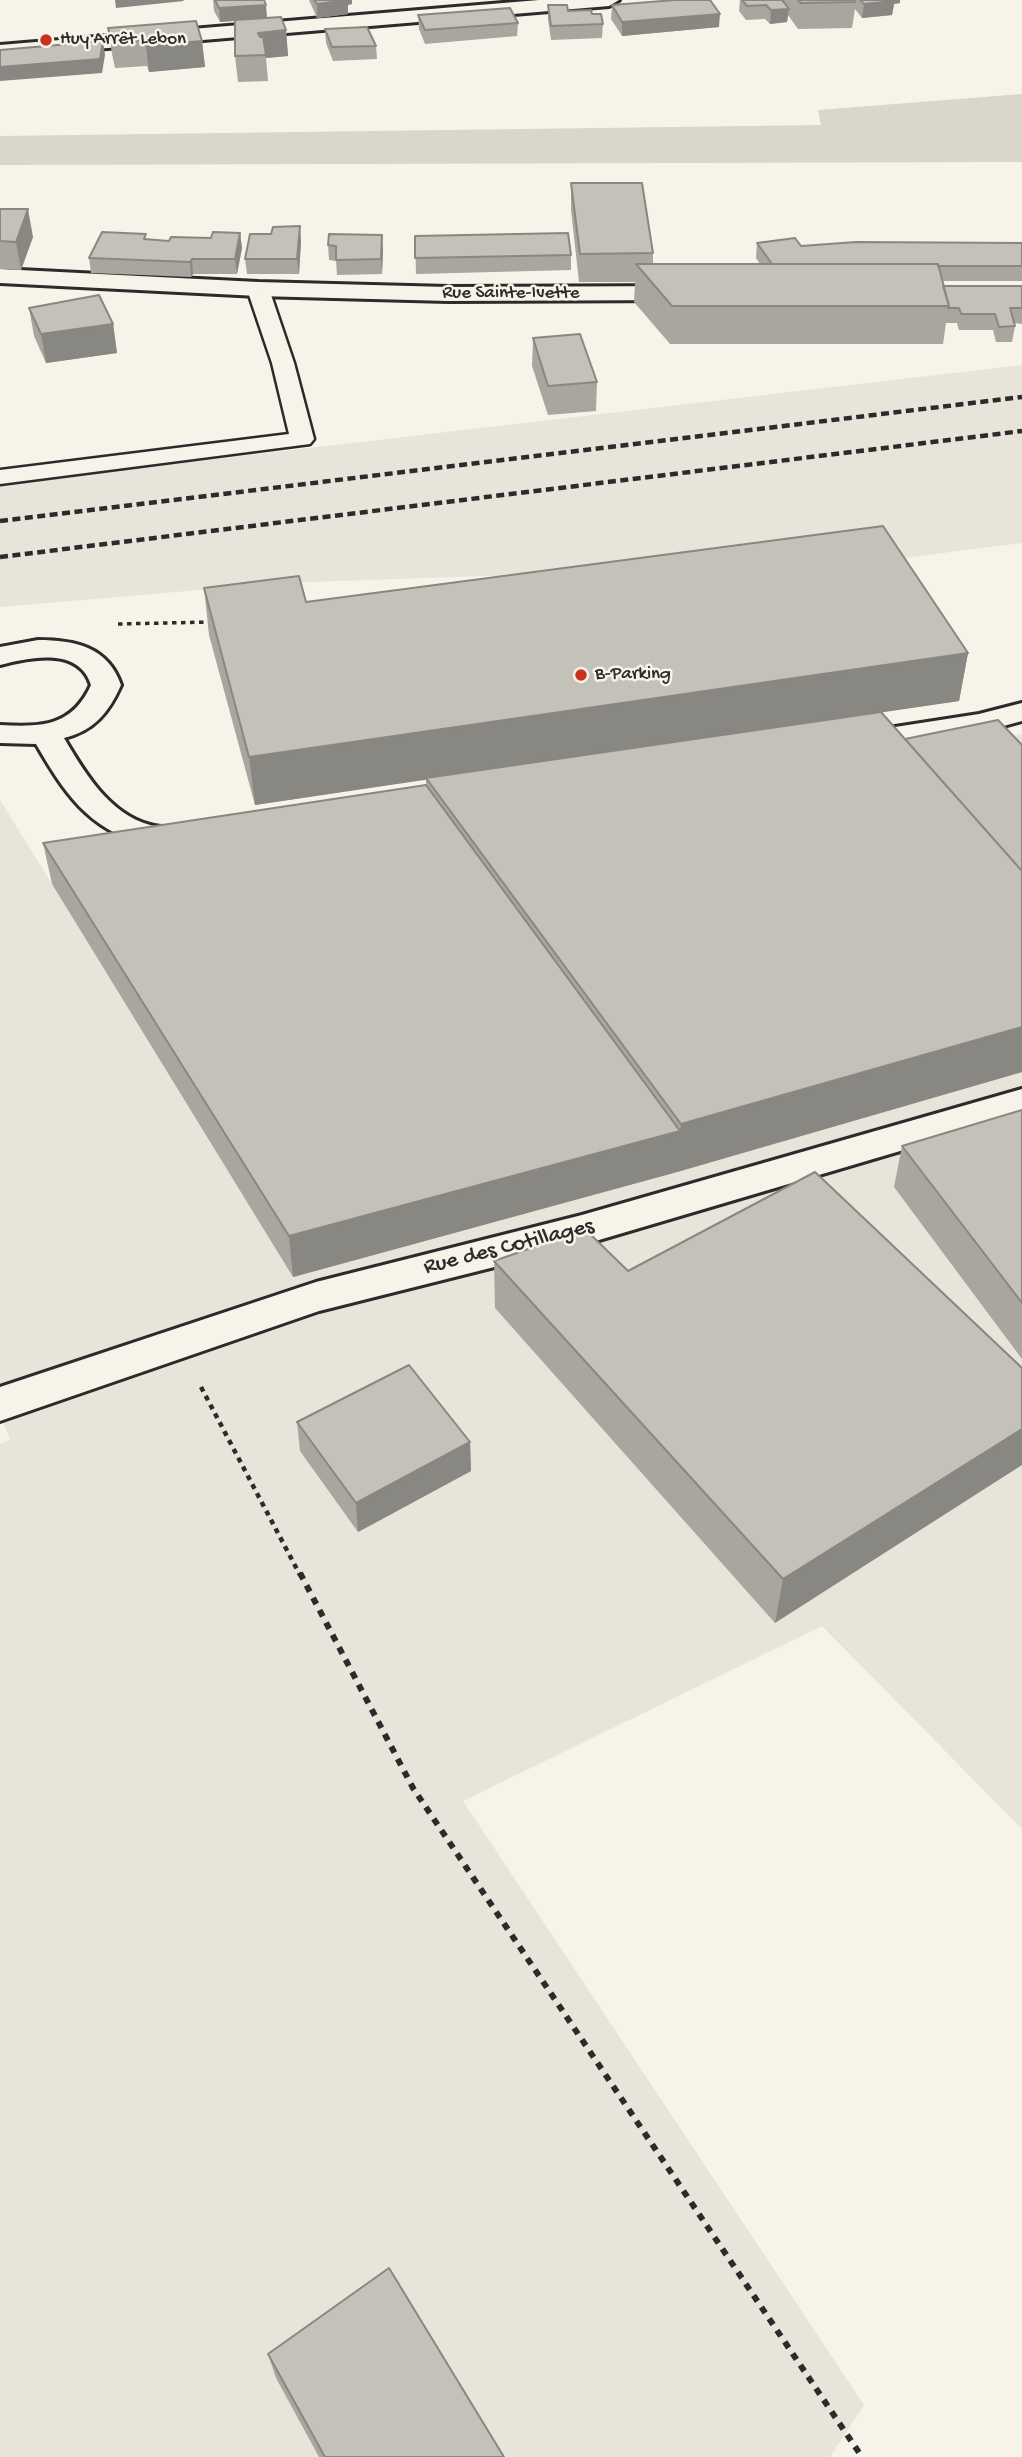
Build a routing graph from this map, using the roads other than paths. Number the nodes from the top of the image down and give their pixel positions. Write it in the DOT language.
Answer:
graph roads {
  1 [pos="609,0"];
  2 [pos="0,51"];
  3 [pos="0,276"];
  4 [pos="258,289"];
  5 [pos="716,293"];
  6 [pos="0,477"];
  7 [pos="0,656"];
  8 [pos="1022,712"];
  9 [pos="0,734"];
  10 [pos="46,734"];
  11 [pos="817,748"];
  12 [pos="205,837"];
  13 [pos="1022,1101"];
  14 [pos="0,1404"];
  1 -- 2 [label="street"];
  3 -- 4 [label="street, Rue Sainte-Ivette"];
  4 -- 5 [label="street, Rue Sainte-Ivette"];
  4 -- 6 [label="lane"];
  7 -- 10 [label="street"];
  8 -- 11 [label="street"];
  9 -- 10 [label="street"];
  10 -- 12 [label="street"];
  13 -- 14 [label="street, Rue des Cotillages"];
}
